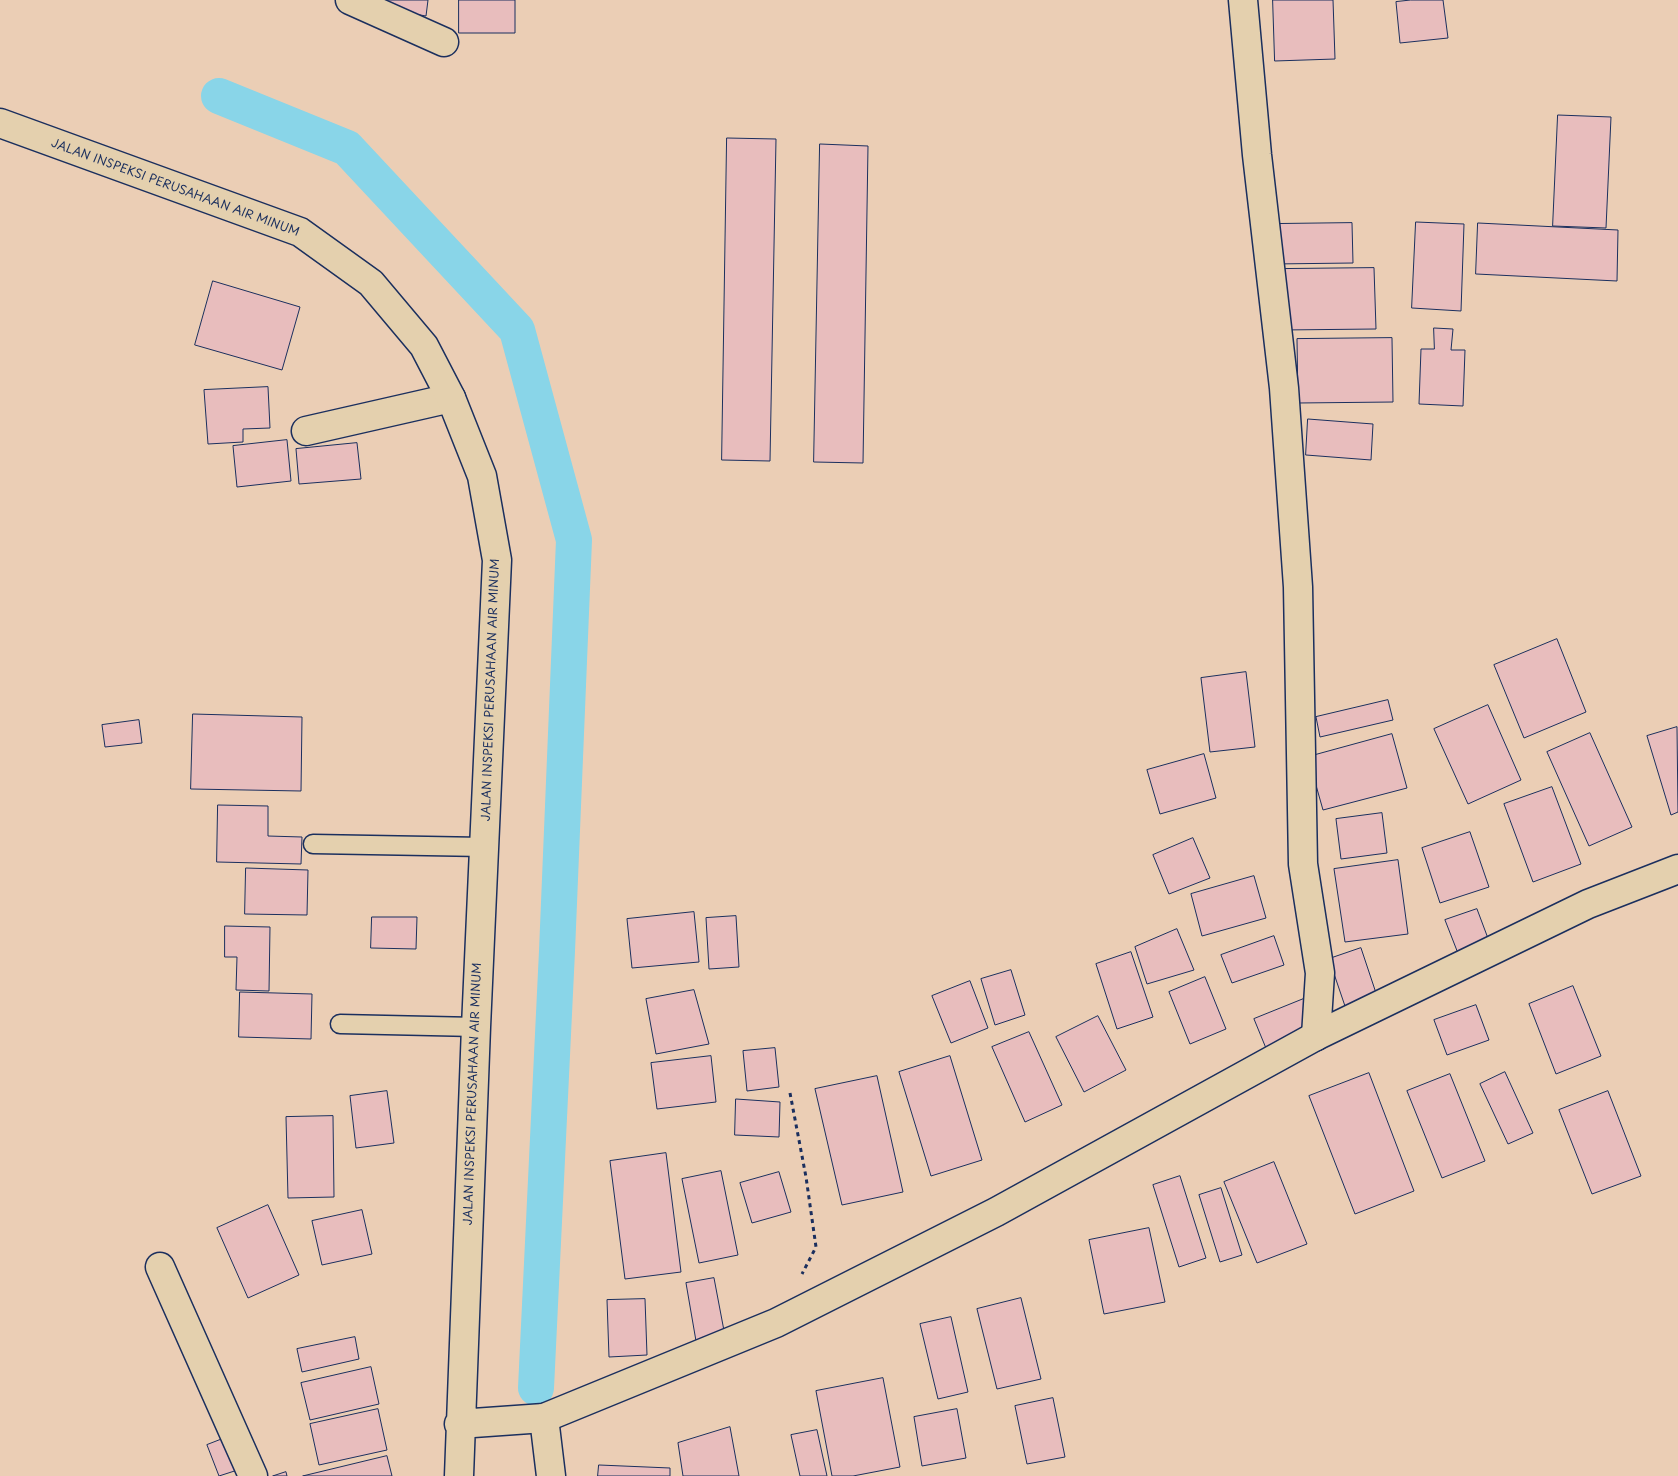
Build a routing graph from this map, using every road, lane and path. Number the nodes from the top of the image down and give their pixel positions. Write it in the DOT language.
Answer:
graph roads {
  1 [pos="350,0"];
  2 [pos="1243,0"];
  3 [pos="444,42"];
  4 [pos="0,123"];
  5 [pos="451,398"];
  6 [pos="306,432"];
  7 [pos="313,844"];
  8 [pos="484,847"];
  9 [pos="1678,869"];
  10 [pos="340,1024"];
  11 [pos="476,1027"];
  12 [pos="1316,1036"];
  13 [pos="790,1092"];
  14 [pos="160,1267"];
  15 [pos="798,1281"];
  16 [pos="544,1418"];
  17 [pos="459,1424"];
  18 [pos="253,1476"];
  19 [pos="459,1476"];
  20 [pos="551,1476"];
  1 -- 3 [label="street"];
  2 -- 12 [label="street"];
  4 -- 5 [label="street, JALAN INSPEKSI PERUSAHAAN AIR MINUM"];
  5 -- 6 [label="street"];
  5 -- 8 [label="street, JALAN INSPEKSI PERUSAHAAN AIR MINUM"];
  7 -- 8 [label="lane"];
  8 -- 11 [label="street, JALAN INSPEKSI PERUSAHAAN AIR MINUM"];
  9 -- 12 [label="street"];
  10 -- 11 [label="lane"];
  11 -- 17 [label="street, JALAN INSPEKSI PERUSAHAAN AIR MINUM"];
  12 -- 16 [label="street"];
  13 -- 15 [label="path"];
  14 -- 18 [label="street"];
  16 -- 17 [label="street"];
  16 -- 20 [label="street"];
  17 -- 19 [label="street, JALAN INSPEKSI PERUSAHAAN AIR MINUM"];
}
